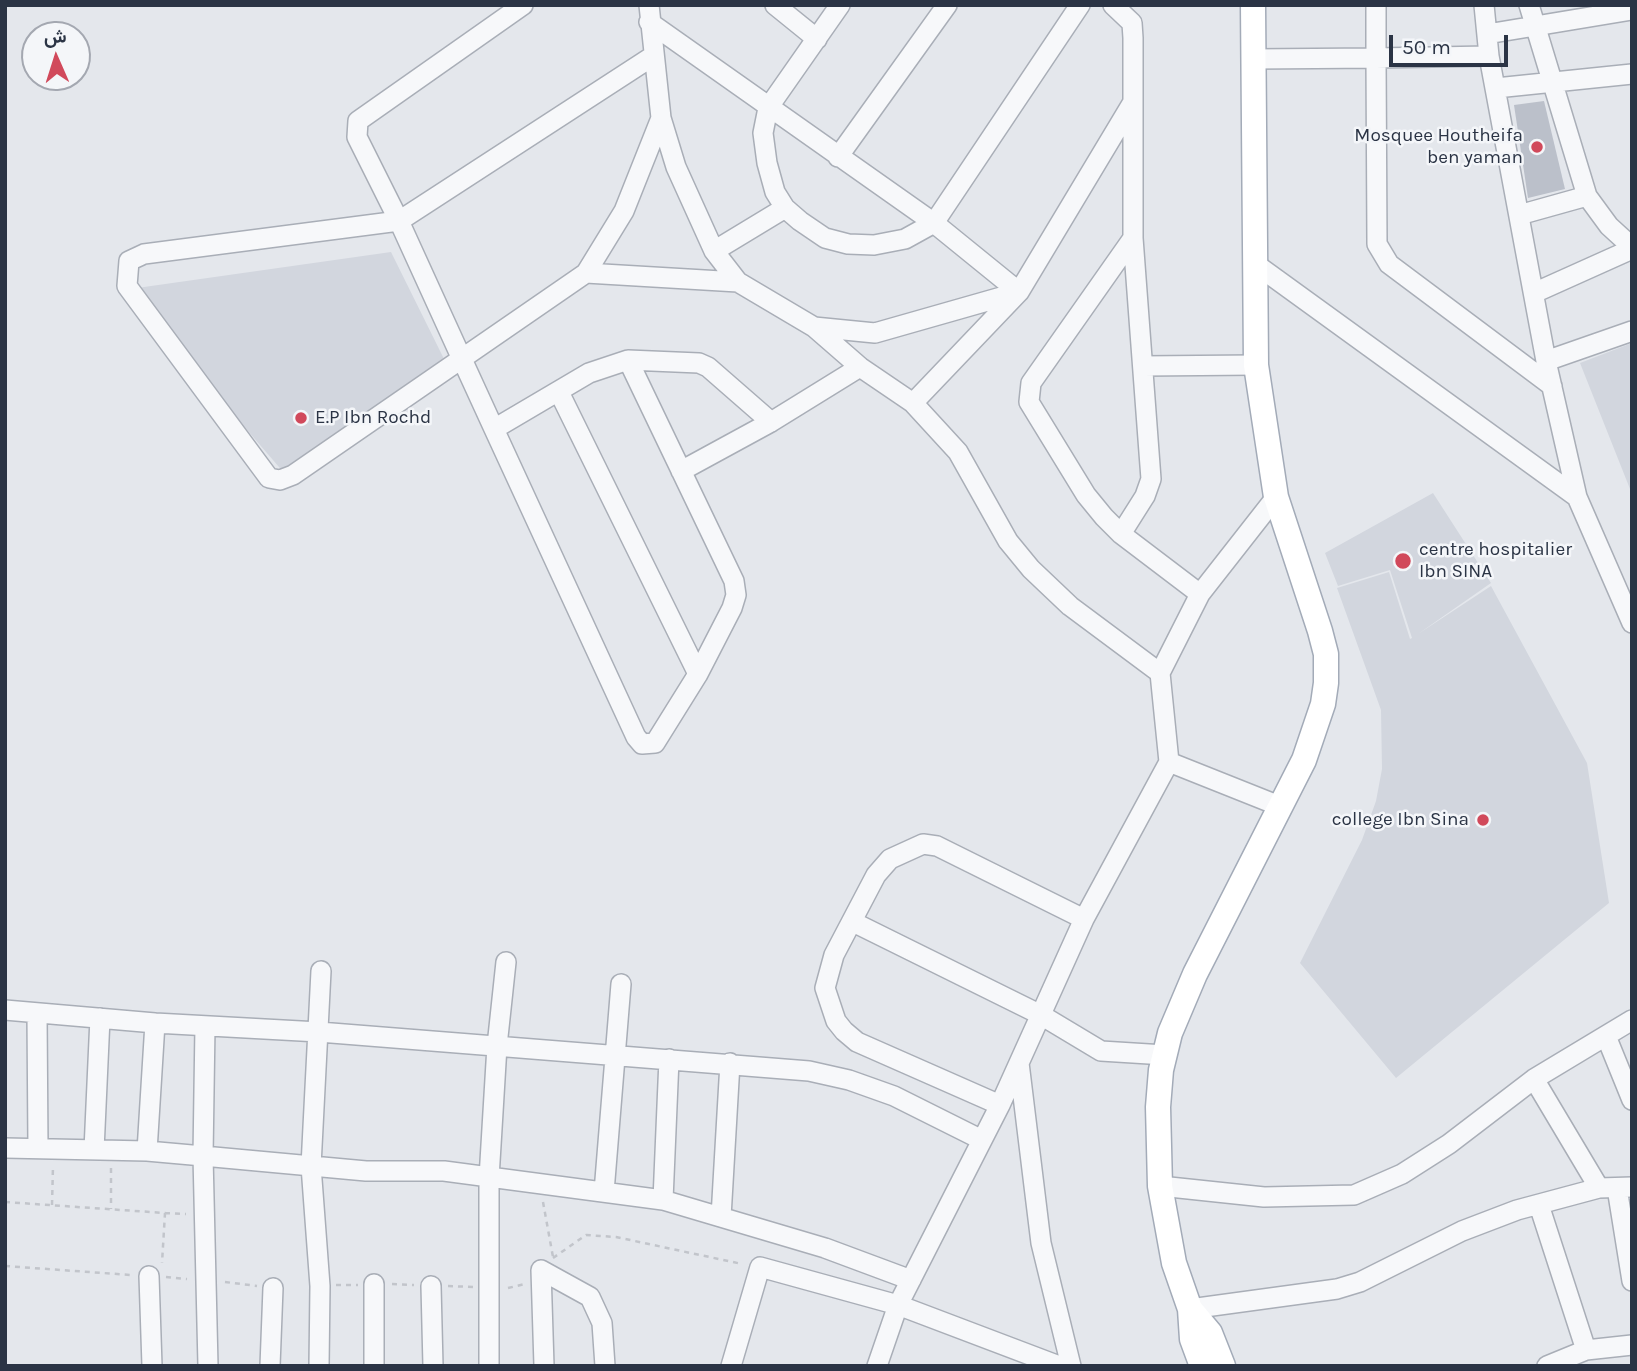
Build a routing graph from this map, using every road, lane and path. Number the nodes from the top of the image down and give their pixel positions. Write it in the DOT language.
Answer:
graph roads {
  1 [pos="523,5"];
  2 [pos="775,5"];
  3 [pos="840,5"];
  4 [pos="947,5"];
  5 [pos="1080,5"];
  6 [pos="1113,5"];
  7 [pos="1253,5"];
  8 [pos="1376,5"];
  9 [pos="1484,5"];
  10 [pos="1529,5"];
  11 [pos="1632,10"];
  12 [pos="649,14"];
  13 [pos="1538,26"];
  14 [pos="1487,34"];
  15 [pos="817,39"];
  16 [pos="653,56"];
  17 [pos="1489,56"];
  18 [pos="1376,58"];
  19 [pos="1253,59"];
  20 [pos="1632,74"];
  21 [pos="1553,82"];
  22 [pos="1496,88"];
  23 [pos="1135,100"];
  24 [pos="768,108"];
  25 [pos="661,118"];
  26 [pos="838,157"];
  27 [pos="1587,196"];
  28 [pos="785,208"];
  29 [pos="1519,215"];
  30 [pos="399,221"];
  31 [pos="934,223"];
  32 [pos="1133,238"];
  33 [pos="1632,248"];
  34 [pos="714,251"];
  35 [pos="1254,262"];
  36 [pos="586,273"];
  37 [pos="738,282"];
  38 [pos="1020,292"];
  39 [pos="1534,293"];
  40 [pos="814,327"];
  41 [pos="1632,331"];
  42 [pos="461,357"];
  43 [pos="628,360"];
  44 [pos="1546,360"];
  45 [pos="1256,365"];
  46 [pos="1143,366"];
  47 [pos="860,367"];
  48 [pos="1552,386"];
  49 [pos="559,392"];
  50 [pos="913,403"];
  51 [pos="771,422"];
  52 [pos="494,429"];
  53 [pos="681,471"];
  54 [pos="1276,497"];
  55 [pos="1577,497"];
  56 [pos="1121,534"];
  57 [pos="1200,594"];
  58 [pos="1632,623"];
  59 [pos="1160,673"];
  60 [pos="698,674"];
  61 [pos="1169,762"];
  62 [pos="1282,807"];
  63 [pos="1084,919"];
  64 [pos="853,922"];
  65 [pos="506,962"];
  66 [pos="321,971"];
  67 [pos="621,984"];
  68 [pos="5,1010"];
  69 [pos="37,1014"];
  70 [pos="1041,1016"];
  71 [pos="100,1018"];
  72 [pos="1632,1020"];
  73 [pos="155,1023"];
  74 [pos="205,1026"];
  75 [pos="319,1032"];
  76 [pos="1606,1036"];
  77 [pos="496,1046"];
  78 [pos="614,1055"];
  79 [pos="1165,1055"];
  80 [pos="669,1059"];
  81 [pos="1019,1062"];
  82 [pos="730,1063"];
  83 [pos="1534,1079"];
  84 [pos="1632,1100"];
  85 [pos="1000,1105"];
  86 [pos="982,1140"];
  87 [pos="5,1147"];
  88 [pos="46,1149"];
  89 [pos="102,1150"];
  90 [pos="147,1152"];
  91 [pos="203,1156"];
  92 [pos="311,1166"];
  93 [pos="489,1178"];
  94 [pos="540,1185"];
  95 [pos="1160,1186"];
  96 [pos="1616,1188"];
  97 [pos="604,1192"];
  98 [pos="663,1199"];
  99 [pos="5,1202"];
  100 [pos="52,1205"];
  101 [pos="1539,1205"];
  102 [pos="111,1209"];
  103 [pos="165,1213"];
  104 [pos="205,1214"];
  105 [pos="721,1217"];
  106 [pos="547,1264"];
  107 [pos="5,1266"];
  108 [pos="760,1267"];
  109 [pos="155,1277"];
  110 [pos="206,1280"];
  111 [pos="911,1280"];
  112 [pos="1632,1281"];
  113 [pos="374,1284"];
  114 [pos="320,1286"];
  115 [pos="432,1286"];
  116 [pos="272,1288"];
  117 [pos="488,1288"];
  118 [pos="898,1305"];
  119 [pos="1191,1309"];
  120 [pos="1632,1345"];
  121 [pos="1586,1350"];
  122 [pos="152,1366"];
  123 [pos="208,1366"];
  124 [pos="270,1366"];
  125 [pos="319,1366"];
  126 [pos="374,1366"];
  127 [pos="433,1366"];
  128 [pos="489,1366"];
  129 [pos="544,1366"];
  130 [pos="605,1366"];
  131 [pos="731,1366"];
  132 [pos="877,1366"];
  133 [pos="1059,1366"];
  134 [pos="1071,1366"];
  135 [pos="1202,1366"];
  136 [pos="1223,1366"];
  137 [pos="1547,1366"];
  1 -- 30 [label="street"];
  2 -- 15 [label="street"];
  3 -- 15 [label="street"];
  4 -- 26 [label="street"];
  5 -- 31 [label="street"];
  6 -- 23 [label="street"];
  7 -- 19 [label="main road"];
  8 -- 18 [label="street"];
  9 -- 14 [label="street"];
  10 -- 13 [label="street"];
  11 -- 13 [label="street"];
  12 -- 16 [label="street"];
  12 -- 24 [label="street"];
  13 -- 14 [label="street"];
  13 -- 21 [label="street"];
  14 -- 17 [label="street"];
  15 -- 24 [label="street"];
  16 -- 25 [label="street"];
  16 -- 30 [label="street"];
  17 -- 18 [label="street"];
  17 -- 22 [label="street"];
  18 -- 19 [label="street"];
  18 -- 48 [label="street"];
  19 -- 35 [label="main road"];
  20 -- 21 [label="street"];
  21 -- 22 [label="street"];
  21 -- 27 [label="street"];
  22 -- 29 [label="street"];
  23 -- 32 [label="street"];
  23 -- 38 [label="street"];
  24 -- 26 [label="street"];
  24 -- 28 [label="street"];
  25 -- 34 [label="street"];
  25 -- 36 [label="street"];
  26 -- 31 [label="street"];
  27 -- 29 [label="street"];
  27 -- 33 [label="street"];
  28 -- 31 [label="street"];
  28 -- 34 [label="street"];
  29 -- 39 [label="street"];
  30 -- 42 [label="street"];
  30 -- 42 [label="street"];
  31 -- 38 [label="street"];
  32 -- 46 [label="street"];
  32 -- 56 [label="street"];
  33 -- 39 [label="street"];
  34 -- 37 [label="street"];
  35 -- 45 [label="main road"];
  35 -- 55 [label="street"];
  36 -- 37 [label="street"];
  36 -- 42 [label="street"];
  37 -- 40 [label="street"];
  38 -- 40 [label="street"];
  38 -- 50 [label="street"];
  39 -- 44 [label="street"];
  40 -- 47 [label="street"];
  41 -- 44 [label="street"];
  42 -- 52 [label="street"];
  43 -- 49 [label="street"];
  43 -- 51 [label="street"];
  43 -- 53 [label="street"];
  44 -- 48 [label="street"];
  45 -- 46 [label="street"];
  45 -- 54 [label="main road"];
  46 -- 56 [label="street"];
  47 -- 50 [label="street"];
  47 -- 51 [label="street"];
  48 -- 55 [label="street"];
  49 -- 52 [label="street"];
  49 -- 60 [label="street"];
  50 -- 59 [label="street"];
  51 -- 53 [label="street"];
  52 -- 60 [label="street"];
  53 -- 60 [label="street"];
  54 -- 57 [label="street"];
  54 -- 62 [label="main road"];
  55 -- 58 [label="street"];
  56 -- 57 [label="street"];
  57 -- 59 [label="street"];
  59 -- 61 [label="street"];
  61 -- 62 [label="street"];
  61 -- 63 [label="street"];
  62 -- 79 [label="main road"];
  63 -- 64 [label="street"];
  63 -- 70 [label="street"];
  64 -- 70 [label="street"];
  64 -- 85 [label="street"];
  65 -- 77 [label="street"];
  66 -- 75 [label="street"];
  67 -- 78 [label="street"];
  68 -- 69 [label="street"];
  69 -- 71 [label="street"];
  69 -- 88 [label="street"];
  70 -- 79 [label="street"];
  70 -- 81 [label="street"];
  71 -- 73 [label="street"];
  71 -- 89 [label="street"];
  72 -- 76 [label="street"];
  73 -- 74 [label="street"];
  73 -- 90 [label="street"];
  74 -- 75 [label="street"];
  74 -- 91 [label="street"];
  75 -- 77 [label="street"];
  75 -- 92 [label="street"];
  76 -- 83 [label="street"];
  76 -- 84 [label="street"];
  77 -- 78 [label="street"];
  77 -- 93 [label="street"];
  78 -- 80 [label="street"];
  78 -- 97 [label="street"];
  79 -- 95 [label="main road"];
  80 -- 82 [label="street"];
  80 -- 98 [label="street"];
  81 -- 85 [label="street"];
  81 -- 134 [label="street"];
  82 -- 86 [label="street"];
  82 -- 105 [label="street"];
  83 -- 95 [label="street"];
  83 -- 96 [label="street"];
  85 -- 86 [label="street"];
  86 -- 111 [label="street"];
  87 -- 88 [label="street"];
  88 -- 89 [label="street"];
  88 -- 100 [label="path"];
  89 -- 90 [label="street"];
  89 -- 102 [label="path"];
  90 -- 91 [label="street"];
  91 -- 92 [label="street"];
  91 -- 104 [label="street"];
  92 -- 93 [label="street"];
  92 -- 114 [label="street"];
  93 -- 94 [label="street"];
  93 -- 117 [label="street"];
  94 -- 97 [label="street"];
  94 -- 106 [label="path"];
  95 -- 119 [label="main road"];
  96 -- 101 [label="street"];
  96 -- 112 [label="street"];
  97 -- 98 [label="street"];
  98 -- 105 [label="street"];
  99 -- 100 [label="path"];
  100 -- 102 [label="path"];
  101 -- 119 [label="street"];
  101 -- 121 [label="street"];
  102 -- 103 [label="path"];
  103 -- 104 [label="path"];
  103 -- 109 [label="path"];
  104 -- 110 [label="street"];
  105 -- 111 [label="street"];
  106 -- 108 [label="path"];
  106 -- 117 [label="path"];
  106 -- 129 [label="street"];
  106 -- 130 [label="street"];
  107 -- 109 [label="path"];
  108 -- 118 [label="street"];
  108 -- 131 [label="street"];
  109 -- 110 [label="path"];
  109 -- 122 [label="street"];
  110 -- 116 [label="path"];
  110 -- 123 [label="street"];
  111 -- 118 [label="street"];
  113 -- 114 [label="path"];
  113 -- 115 [label="path"];
  113 -- 126 [label="street"];
  114 -- 125 [label="street"];
  115 -- 117 [label="path"];
  115 -- 127 [label="street"];
  116 -- 124 [label="street"];
  117 -- 128 [label="street"];
  118 -- 132 [label="street"];
  118 -- 133 [label="street"];
  119 -- 135 [label="main road"];
  119 -- 136 [label="main road"];
  120 -- 121 [label="street"];
  121 -- 137 [label="street"];
}
